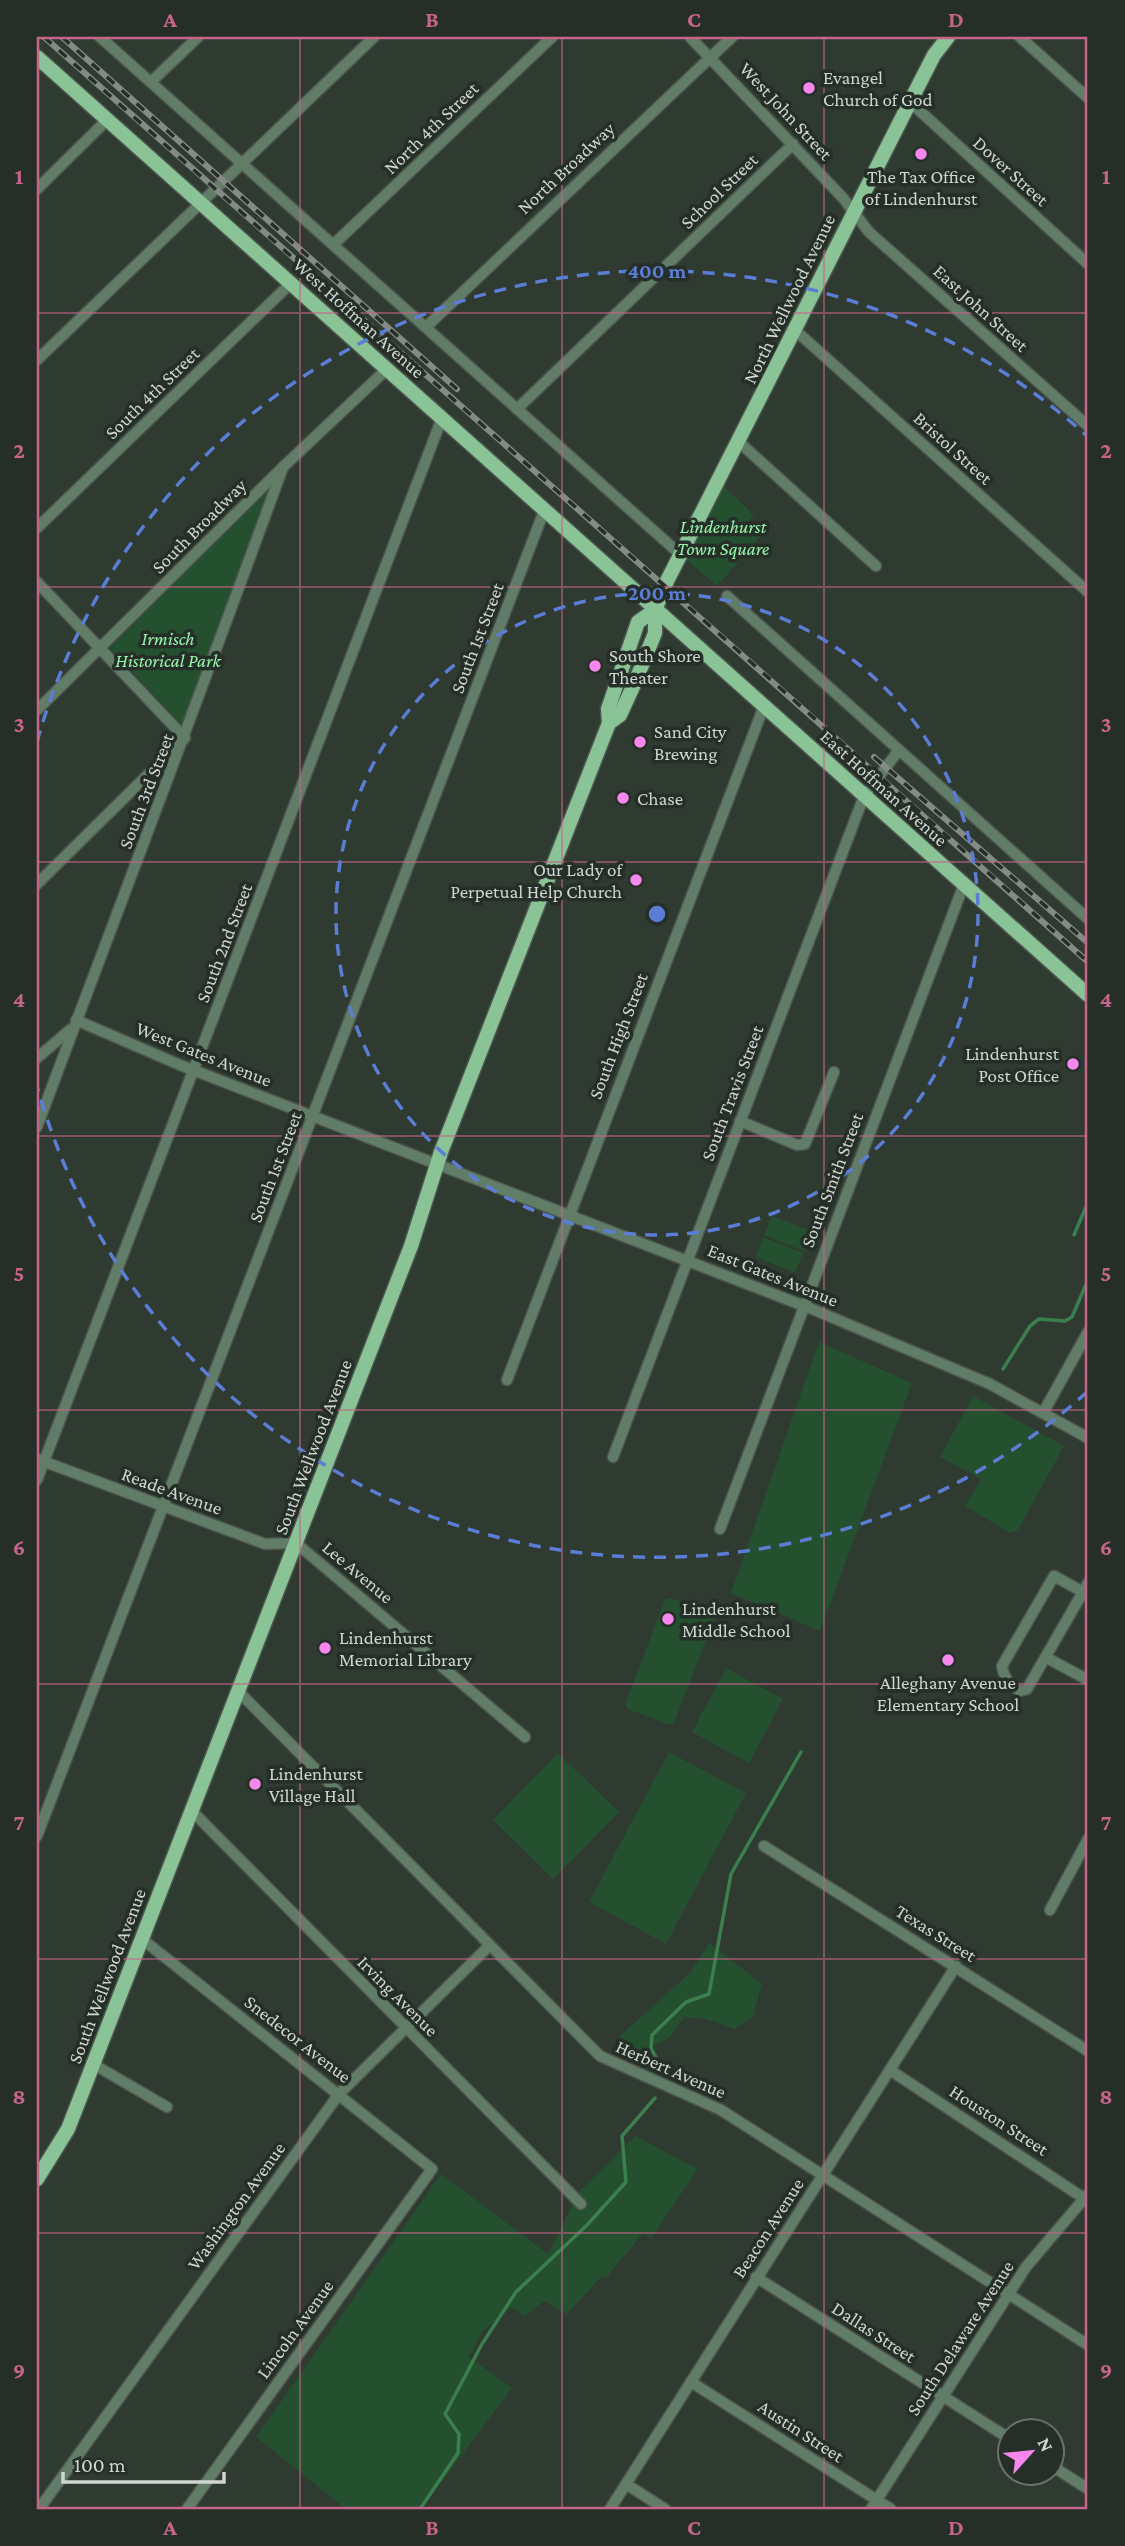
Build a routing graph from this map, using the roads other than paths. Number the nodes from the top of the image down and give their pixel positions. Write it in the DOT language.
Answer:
graph roads {
  1 [pos="100,37"];
  2 [pos="198,37"];
  3 [pos="374,37"];
  4 [pos="552,37"];
  5 [pos="690,37"];
  6 [pos="732,37"];
  7 [pos="948,37"];
  8 [pos="1020,37"];
  9 [pos="37,57"];
  10 [pos="710,57"];
  11 [pos="151,82"];
  12 [pos="1088,98"];
  13 [pos="909,102"];
  14 [pos="107,120"];
  15 [pos="793,144"];
  16 [pos="243,164"];
  17 [pos="37,189"];
  18 [pos="202,203"];
  19 [pos="853,212"];
  20 [pos="334,244"];
  21 [pos="1088,264"];
  22 [pos="291,283"];
  23 [pos="426,327"];
  24 [pos="795,330"];
  25 [pos="37,360"];
  26 [pos="387,369"];
  27 [pos="517,409"];
  28 [pos="442,418"];
  29 [pos="1088,426"];
  30 [pos="739,442"];
  31 [pos="283,467"];
  32 [pos="544,511"];
  33 [pos="37,528"];
  34 [pos="682,556"];
  35 [pos="876,566"];
  36 [pos="37,582"];
  37 [pos="667,582"];
  38 [pos="1088,592"];
  39 [pos="727,596"];
  40 [pos="654,610"];
  41 [pos="101,648"];
  42 [pos="764,706"];
  43 [pos="37,710"];
  44 [pos="185,738"];
  45 [pos="900,750"];
  46 [pos="864,796"];
  47 [pos="37,884"];
  48 [pos="964,884"];
  49 [pos="1088,919"];
  50 [pos="1088,995"];
  51 [pos="74,1025"];
  52 [pos="37,1058"];
  53 [pos="195,1071"];
  54 [pos="834,1072"];
  55 [pos="313,1116"];
  56 [pos="740,1121"];
  57 [pos="37,1127"];
  58 [pos="437,1162"];
  59 [pos="569,1214"];
  60 [pos="688,1260"];
  61 [pos="802,1305"];
  62 [pos="1088,1332"];
  63 [pos="506,1380"];
  64 [pos="1043,1413"];
  65 [pos="1088,1438"];
  66 [pos="613,1457"];
  67 [pos="40,1460"];
  68 [pos="37,1480"];
  69 [pos="164,1507"];
  70 [pos="720,1529"];
  71 [pos="296,1543"];
  72 [pos="1086,1588"];
  73 [pos="1047,1658"];
  74 [pos="1088,1680"];
  75 [pos="239,1692"];
  76 [pos="525,1737"];
  77 [pos="192,1811"];
  78 [pos="37,1836"];
  79 [pos="1088,1839"];
  80 [pos="764,1846"];
  81 [pos="1050,1910"];
  82 [pos="142,1939"];
  83 [pos="489,1946"];
  84 [pos="956,1966"];
  85 [pos="405,2029"];
  86 [pos="1088,2051"];
  87 [pos="93,2064"];
  88 [pos="890,2070"];
  89 [pos="339,2094"];
  90 [pos="167,2107"];
  91 [pos="42,2159"];
  92 [pos="432,2169"];
  93 [pos="823,2174"];
  94 [pos="37,2179"];
  95 [pos="1087,2198"];
  96 [pos="581,2204"];
  97 [pos="756,2277"];
  98 [pos="1009,2295"];
  99 [pos="1088,2345"];
  100 [pos="691,2382"];
  101 [pos="943,2397"];
  102 [pos="996,2430"];
  103 [pos="1066,2475"];
  104 [pos="626,2484"];
  105 [pos="1088,2489"];
  106 [pos="874,2505"];
  107 [pos="39,2509"];
  108 [pos="187,2509"];
  109 [pos="610,2509"];
  110 [pos="665,2509"];
  111 [pos="891,2509"];
  1 -- 11 [label="street, West Hoffman Avenue"];
  2 -- 11 [label="street"];
  3 -- 16 [label="street"];
  4 -- 20 [label="street, North 4th Street"];
  5 -- 10 [label="street, West John Street"];
  6 -- 10 [label="street, North Broadway"];
  7 -- 13 [label="main road, North Wellwood Avenue"];
  8 -- 12 [label="street"];
  9 -- 14 [label="main road, West Hoffman Avenue"];
  10 -- 15 [label="street, West John Street"];
  10 -- 23 [label="street, North Broadway"];
  11 -- 16 [label="street, West Hoffman Avenue"];
  13 -- 19 [label="main road, North Wellwood Avenue"];
  13 -- 21 [label="street, Dover Street"];
  14 -- 17 [label="street"];
  14 -- 18 [label="main road, West Hoffman Avenue"];
  15 -- 19 [label="street, West John Street"];
  15 -- 27 [label="street, School Street"];
  16 -- 18 [label="street"];
  16 -- 20 [label="street, West Hoffman Avenue"];
  18 -- 22 [label="main road, West Hoffman Avenue"];
  18 -- 25 [label="street"];
  19 -- 24 [label="main road, North Wellwood Avenue"];
  19 -- 29 [label="street, East John Street"];
  20 -- 23 [label="street, West Hoffman Avenue"];
  22 -- 26 [label="main road, West Hoffman Avenue"];
  22 -- 33 [label="street, South 4th Street"];
  23 -- 27 [label="street, West Hoffman Avenue"];
  24 -- 30 [label="main road, North Wellwood Avenue"];
  24 -- 38 [label="street, Bristol Street"];
  26 -- 28 [label="main road, West Hoffman Avenue"];
  26 -- 31 [label="street, South Broadway"];
  27 -- 34 [label="street, West Hoffman Avenue"];
  28 -- 32 [label="main road, West Hoffman Avenue"];
  28 -- 53 [label="street, South 2nd Street"];
  30 -- 34 [label="main road, North Wellwood Avenue"];
  30 -- 35 [label="street"];
  31 -- 41 [label="street, South Broadway"];
  31 -- 44 [label="street, South 3rd Street"];
  32 -- 40 [label="main road, West Hoffman Avenue"];
  32 -- 55 [label="street, South 1st Street"];
  34 -- 37 [label="main road, North Wellwood Avenue"];
  36 -- 41 [label="street"];
  37 -- 40 [label="main road, South Wellwood Avenue"];
  39 -- 45 [label="street, East Hoffman Avenue"];
  40 -- 42 [label="main road, East Hoffman Avenue"];
  40 -- 58 [label="main road, South Wellwood Avenue"];
  41 -- 43 [label="street, South Broadway"];
  41 -- 44 [label="street"];
  42 -- 46 [label="main road, East Hoffman Avenue"];
  42 -- 59 [label="street, South High Street"];
  44 -- 47 [label="street"];
  44 -- 51 [label="street, South 3rd Street"];
  45 -- 46 [label="street, South Travis Street"];
  45 -- 49 [label="street, East Hoffman Avenue"];
  46 -- 48 [label="main road, East Hoffman Avenue"];
  46 -- 56 [label="street, South Travis Street"];
  48 -- 50 [label="main road, East Hoffman Avenue"];
  48 -- 61 [label="street, South Smith Street"];
  51 -- 52 [label="street"];
  51 -- 53 [label="street, West Gates Avenue"];
  51 -- 57 [label="street, South 3rd Street"];
  53 -- 55 [label="street, West Gates Avenue"];
  53 -- 67 [label="street, South 2nd Street"];
  54 -- 56 [label="street"];
  55 -- 58 [label="street, West Gates Avenue"];
  55 -- 69 [label="street, South 1st Street"];
  56 -- 60 [label="street, South Travis Street"];
  58 -- 59 [label="street, East Gates Avenue"];
  58 -- 71 [label="main road, South Wellwood Avenue"];
  59 -- 60 [label="street, East Gates Avenue"];
  59 -- 63 [label="street, South High Street"];
  60 -- 61 [label="street, East Gates Avenue"];
  60 -- 66 [label="street, South Travis Street"];
  61 -- 64 [label="street, East Gates Avenue"];
  61 -- 70 [label="street, South Smith Street"];
  62 -- 64 [label="street"];
  64 -- 65 [label="street, East Gates Avenue"];
  67 -- 68 [label="street, South 2nd Street"];
  67 -- 69 [label="street, Reade Avenue"];
  69 -- 71 [label="street, Reade Avenue"];
  69 -- 78 [label="street, South 1st Street"];
  71 -- 75 [label="main road, South Wellwood Avenue"];
  71 -- 76 [label="street, Lee Avenue"];
  72 -- 73 [label="street"];
  72 -- 73 [label="street"];
  73 -- 74 [label="street"];
  75 -- 77 [label="main road, South Wellwood Avenue"];
  75 -- 83 [label="street, Herbert Avenue"];
  77 -- 82 [label="main road, South Wellwood Avenue"];
  77 -- 85 [label="street, Irving Avenue"];
  79 -- 81 [label="street"];
  80 -- 84 [label="street, Texas Street"];
  82 -- 87 [label="main road, South Wellwood Avenue"];
  82 -- 89 [label="street, Snedecor Avenue"];
  83 -- 85 [label="street, Washington Avenue"];
  83 -- 93 [label="street, Herbert Avenue"];
  84 -- 86 [label="street, Texas Street"];
  84 -- 88 [label="street, Beacon Avenue"];
  85 -- 89 [label="street, Washington Avenue"];
  85 -- 96 [label="street, Irving Avenue"];
  87 -- 90 [label="street"];
  87 -- 91 [label="main road, South Wellwood Avenue"];
  88 -- 93 [label="street, Beacon Avenue"];
  88 -- 95 [label="street, Houston Street"];
  89 -- 92 [label="street, Snedecor Avenue"];
  89 -- 107 [label="street, Washington Avenue"];
  91 -- 94 [label="main road, South Wellwood Avenue"];
  92 -- 108 [label="street, Lincoln Avenue"];
  93 -- 97 [label="street, Beacon Avenue"];
  93 -- 98 [label="street, Herbert Avenue"];
  95 -- 98 [label="street, South Delaware Avenue"];
  97 -- 100 [label="street, Beacon Avenue"];
  97 -- 101 [label="street, Dallas Street"];
  98 -- 99 [label="street, Herbert Avenue"];
  98 -- 101 [label="street, South Delaware Avenue"];
  100 -- 104 [label="street, Beacon Avenue"];
  100 -- 106 [label="street, Austin Street"];
  101 -- 102 [label="street, Dallas Street"];
  101 -- 106 [label="street, South Delaware Avenue"];
  103 -- 105 [label="street"];
  104 -- 109 [label="street, Beacon Avenue"];
  104 -- 110 [label="street"];
  106 -- 111 [label="street, Austin Street"];
}
